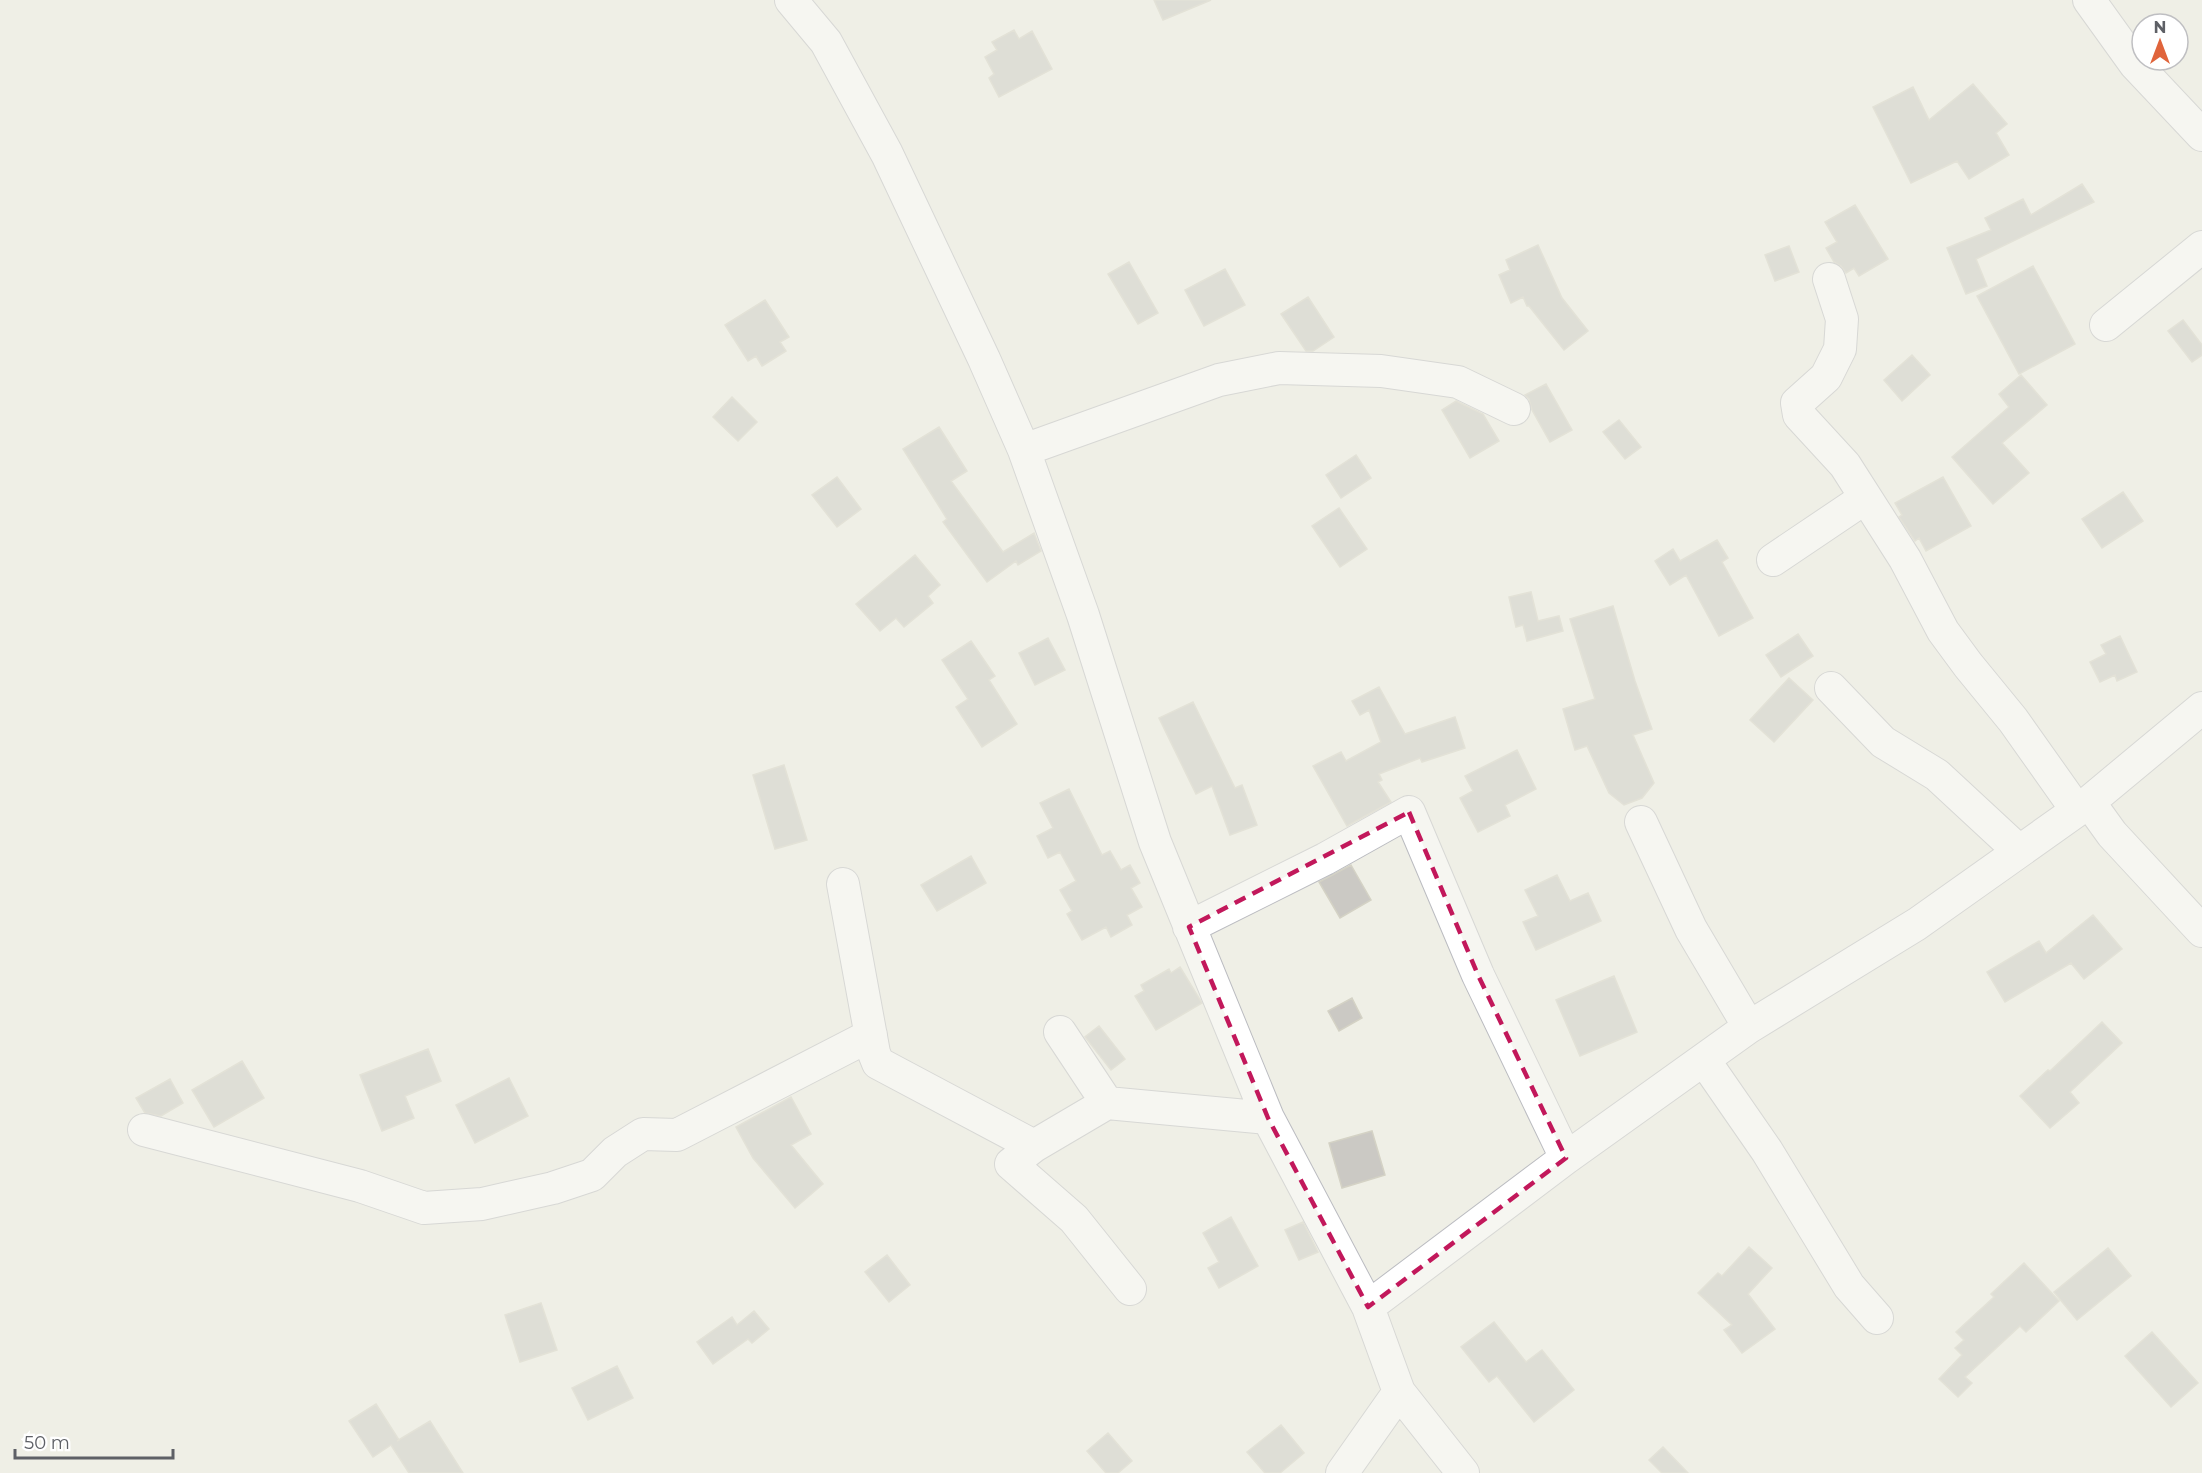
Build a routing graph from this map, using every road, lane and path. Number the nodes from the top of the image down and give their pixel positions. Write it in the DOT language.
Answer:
graph roads {
  1 [pos="791,0"];
  2 [pos="2090,0"];
  3 [pos="2202,135"];
  4 [pos="2202,247"];
  5 [pos="1829,279"];
  6 [pos="2106,325"];
  7 [pos="1514,409"];
  8 [pos="1024,450"];
  9 [pos="1865,498"];
  10 [pos="1773,560"];
  11 [pos="1832,688"];
  12 [pos="2202,708"];
  13 [pos="2082,806"];
  14 [pos="1641,822"];
  15 [pos="2019,851"];
  16 [pos="843,884"];
  17 [pos="1189,927"];
  18 [pos="2202,931"];
  19 [pos="1749,1027"];
  20 [pos="1060,1032"];
  21 [pos="872,1035"];
  22 [pos="1704,1059"];
  23 [pos="1107,1103"];
  24 [pos="1268,1118"];
  25 [pos="144,1130"];
  26 [pos="1034,1146"];
  27 [pos="1566,1158"];
  28 [pos="1130,1289"];
  29 [pos="1368,1307"];
  30 [pos="1877,1318"];
  31 [pos="1400,1392"];
  32 [pos="1342,1473"];
  33 [pos="1463,1473"];
  1 -- 8 [label="street"];
  2 -- 3 [label="street"];
  4 -- 6 [label="street"];
  5 -- 9 [label="street"];
  7 -- 8 [label="street"];
  8 -- 17 [label="street"];
  9 -- 10 [label="street"];
  9 -- 13 [label="street"];
  11 -- 15 [label="street"];
  12 -- 13 [label="street"];
  13 -- 15 [label="street"];
  13 -- 18 [label="street"];
  14 -- 19 [label="street"];
  15 -- 19 [label="street"];
  16 -- 21 [label="street"];
  17 -- 24 [label="street"];
  17 -- 27 [label="street"];
  19 -- 22 [label="street"];
  20 -- 23 [label="street"];
  21 -- 25 [label="street"];
  21 -- 26 [label="street"];
  22 -- 27 [label="street"];
  22 -- 30 [label="street"];
  23 -- 24 [label="street"];
  23 -- 26 [label="street"];
  24 -- 29 [label="street"];
  26 -- 28 [label="street"];
  27 -- 29 [label="street"];
  29 -- 31 [label="street"];
  31 -- 32 [label="street"];
  31 -- 33 [label="street"];
}
